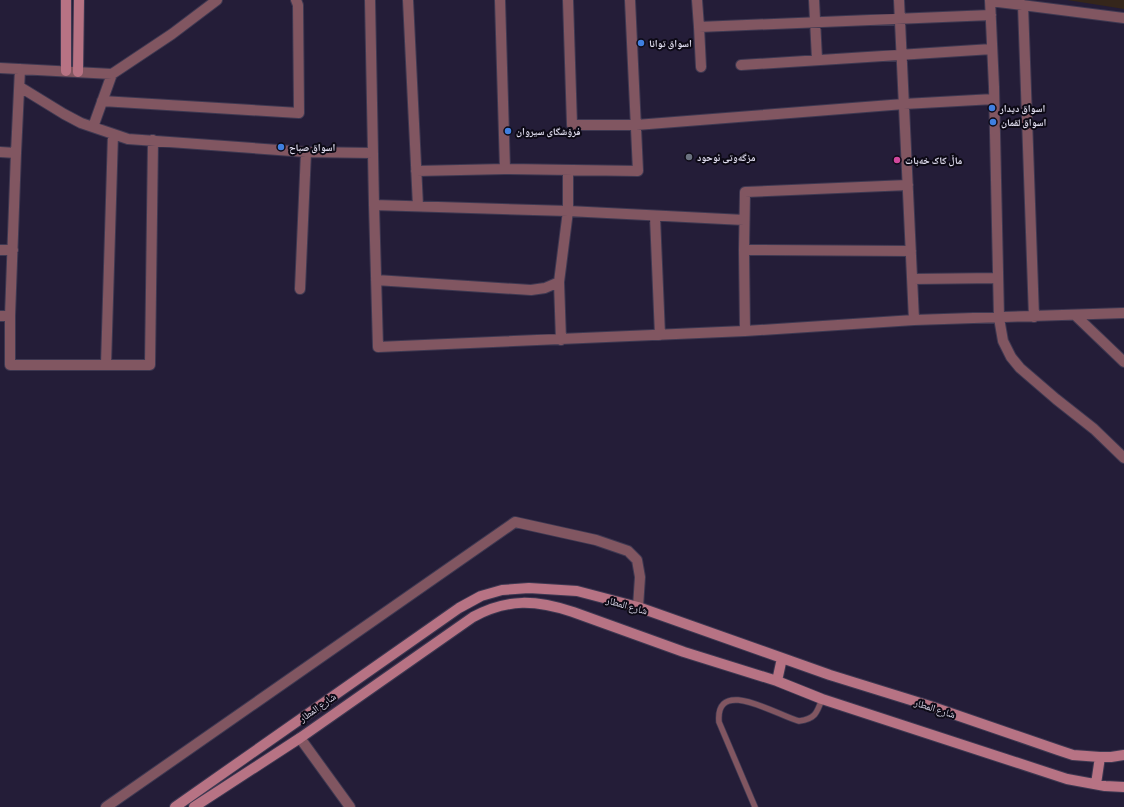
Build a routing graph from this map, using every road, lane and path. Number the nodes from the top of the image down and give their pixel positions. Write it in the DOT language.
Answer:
graph roads {
  1 [pos="66,0"];
  2 [pos="79,0"];
  3 [pos="217,0"];
  4 [pos="296,0"];
  5 [pos="370,0"];
  6 [pos="408,0"];
  7 [pos="500,0"];
  8 [pos="568,0"];
  9 [pos="630,0"];
  10 [pos="697,0"];
  11 [pos="814,0"];
  12 [pos="899,0"];
  13 [pos="990,0"];
  14 [pos="1023,5"];
  15 [pos="991,15"];
  16 [pos="1124,18"];
  17 [pos="900,19"];
  18 [pos="816,22"];
  19 [pos="698,27"];
  20 [pos="992,49"];
  21 [pos="902,54"];
  22 [pos="817,59"];
  23 [pos="741,65"];
  24 [pos="701,67"];
  25 [pos="0,68"];
  26 [pos="20,69"];
  27 [pos="66,71"];
  28 [pos="78,72"];
  29 [pos="112,74"];
  30 [pos="20,87"];
  31 [pos="994,99"];
  32 [pos="102,101"];
  33 [pos="904,104"];
  34 [pos="636,125"];
  35 [pos="93,127"];
  36 [pos="113,134"];
  37 [pos="153,140"];
  38 [pos="0,152"];
  39 [pos="306,152"];
  40 [pos="16,153"];
  41 [pos="373,153"];
  42 [pos="505,169"];
  43 [pos="568,170"];
  44 [pos="416,172"];
  45 [pos="908,185"];
  46 [pos="374,205"];
  47 [pos="418,206"];
  48 [pos="568,211"];
  49 [pos="655,216"];
  50 [pos="744,220"];
  51 [pos="0,250"];
  52 [pos="13,250"];
  53 [pos="744,250"];
  54 [pos="911,251"];
  55 [pos="998,278"];
  56 [pos="912,279"];
  57 [pos="376,280"];
  58 [pos="559,282"];
  59 [pos="300,289"];
  60 [pos="1124,313"];
  61 [pos="5,316"];
  62 [pos="1076,316"];
  63 [pos="1034,317"];
  64 [pos="999,318"];
  65 [pos="914,320"];
  66 [pos="745,331"];
  67 [pos="660,335"];
  68 [pos="561,340"];
  69 [pos="1124,362"];
  70 [pos="106,365"];
  71 [pos="1124,458"];
  72 [pos="638,607"];
  73 [pos="782,658"];
  74 [pos="777,681"];
  75 [pos="822,699"];
  76 [pos="300,738"];
  77 [pos="1124,755"];
  78 [pos="1100,757"];
  79 [pos="1096,784"];
  80 [pos="1124,787"];
  81 [pos="106,807"];
  82 [pos="175,807"];
  83 [pos="194,807"];
  84 [pos="350,807"];
  85 [pos="755,807"];
  1 -- 27 [label="main road"];
  2 -- 28 [label="main road"];
  3 -- 29 [label="street"];
  4 -- 32 [label="street"];
  5 -- 41 [label="street"];
  6 -- 44 [label="street"];
  7 -- 42 [label="street"];
  8 -- 34 [label="street"];
  9 -- 34 [label="street"];
  10 -- 19 [label="street"];
  11 -- 18 [label="street"];
  12 -- 17 [label="street"];
  13 -- 14 [label="street"];
  13 -- 15 [label="street"];
  14 -- 16 [label="street"];
  14 -- 63 [label="street"];
  15 -- 17 [label="street"];
  15 -- 20 [label="street"];
  17 -- 18 [label="street"];
  17 -- 21 [label="street"];
  18 -- 19 [label="street"];
  18 -- 22 [label="street"];
  19 -- 24 [label="street"];
  20 -- 21 [label="street"];
  20 -- 31 [label="street"];
  21 -- 22 [label="street"];
  21 -- 33 [label="street"];
  22 -- 23 [label="street"];
  25 -- 26 [label="street"];
  26 -- 27 [label="street"];
  26 -- 30 [label="street"];
  27 -- 28 [label="street"];
  28 -- 29 [label="street"];
  29 -- 32 [label="street"];
  30 -- 35 [label="street"];
  30 -- 40 [label="street"];
  31 -- 33 [label="street"];
  31 -- 55 [label="street"];
  32 -- 35 [label="street"];
  33 -- 34 [label="street"];
  33 -- 45 [label="street"];
  34 -- 43 [label="street"];
  35 -- 36 [label="street"];
  36 -- 37 [label="street"];
  36 -- 70 [label="street"];
  37 -- 39 [label="street"];
  37 -- 70 [label="street"];
  38 -- 40 [label="street"];
  39 -- 41 [label="street"];
  39 -- 59 [label="street"];
  40 -- 52 [label="street"];
  41 -- 46 [label="street"];
  42 -- 43 [label="street"];
  42 -- 44 [label="street"];
  43 -- 48 [label="street"];
  44 -- 47 [label="street"];
  45 -- 50 [label="street"];
  45 -- 54 [label="street"];
  46 -- 47 [label="street"];
  46 -- 57 [label="street"];
  47 -- 48 [label="street"];
  48 -- 49 [label="street"];
  48 -- 58 [label="street"];
  49 -- 50 [label="street"];
  49 -- 67 [label="street"];
  50 -- 53 [label="street"];
  51 -- 52 [label="street"];
  52 -- 61 [label="street"];
  53 -- 54 [label="street"];
  53 -- 66 [label="street"];
  54 -- 56 [label="street"];
  55 -- 56 [label="street"];
  55 -- 64 [label="street"];
  56 -- 65 [label="street"];
  57 -- 58 [label="street"];
  57 -- 68 [label="street"];
  58 -- 68 [label="street"];
  60 -- 62 [label="street"];
  61 -- 70 [label="street"];
  62 -- 63 [label="street"];
  62 -- 69 [label="street"];
  63 -- 64 [label="street"];
  64 -- 65 [label="street"];
  64 -- 71 [label="street"];
  65 -- 66 [label="street"];
  66 -- 67 [label="street"];
  67 -- 68 [label="street"];
  72 -- 73 [label="main road, شارع المطار"];
  72 -- 81 [label="street"];
  72 -- 82 [label="main road, شارع المطار"];
  73 -- 74 [label="main road"];
  73 -- 78 [label="main road, شارع المطار"];
  74 -- 75 [label="main road, شارع المطار"];
  74 -- 76 [label="main road, شارع المطار"];
  75 -- 79 [label="main road, شارع المطار"];
  75 -- 85 [label="lane"];
  76 -- 83 [label="main road, شارع المطار"];
  76 -- 84 [label="street"];
  77 -- 78 [label="main road, شارع المطار"];
  78 -- 79 [label="main road"];
  79 -- 80 [label="main road, شارع المطار"];
}
